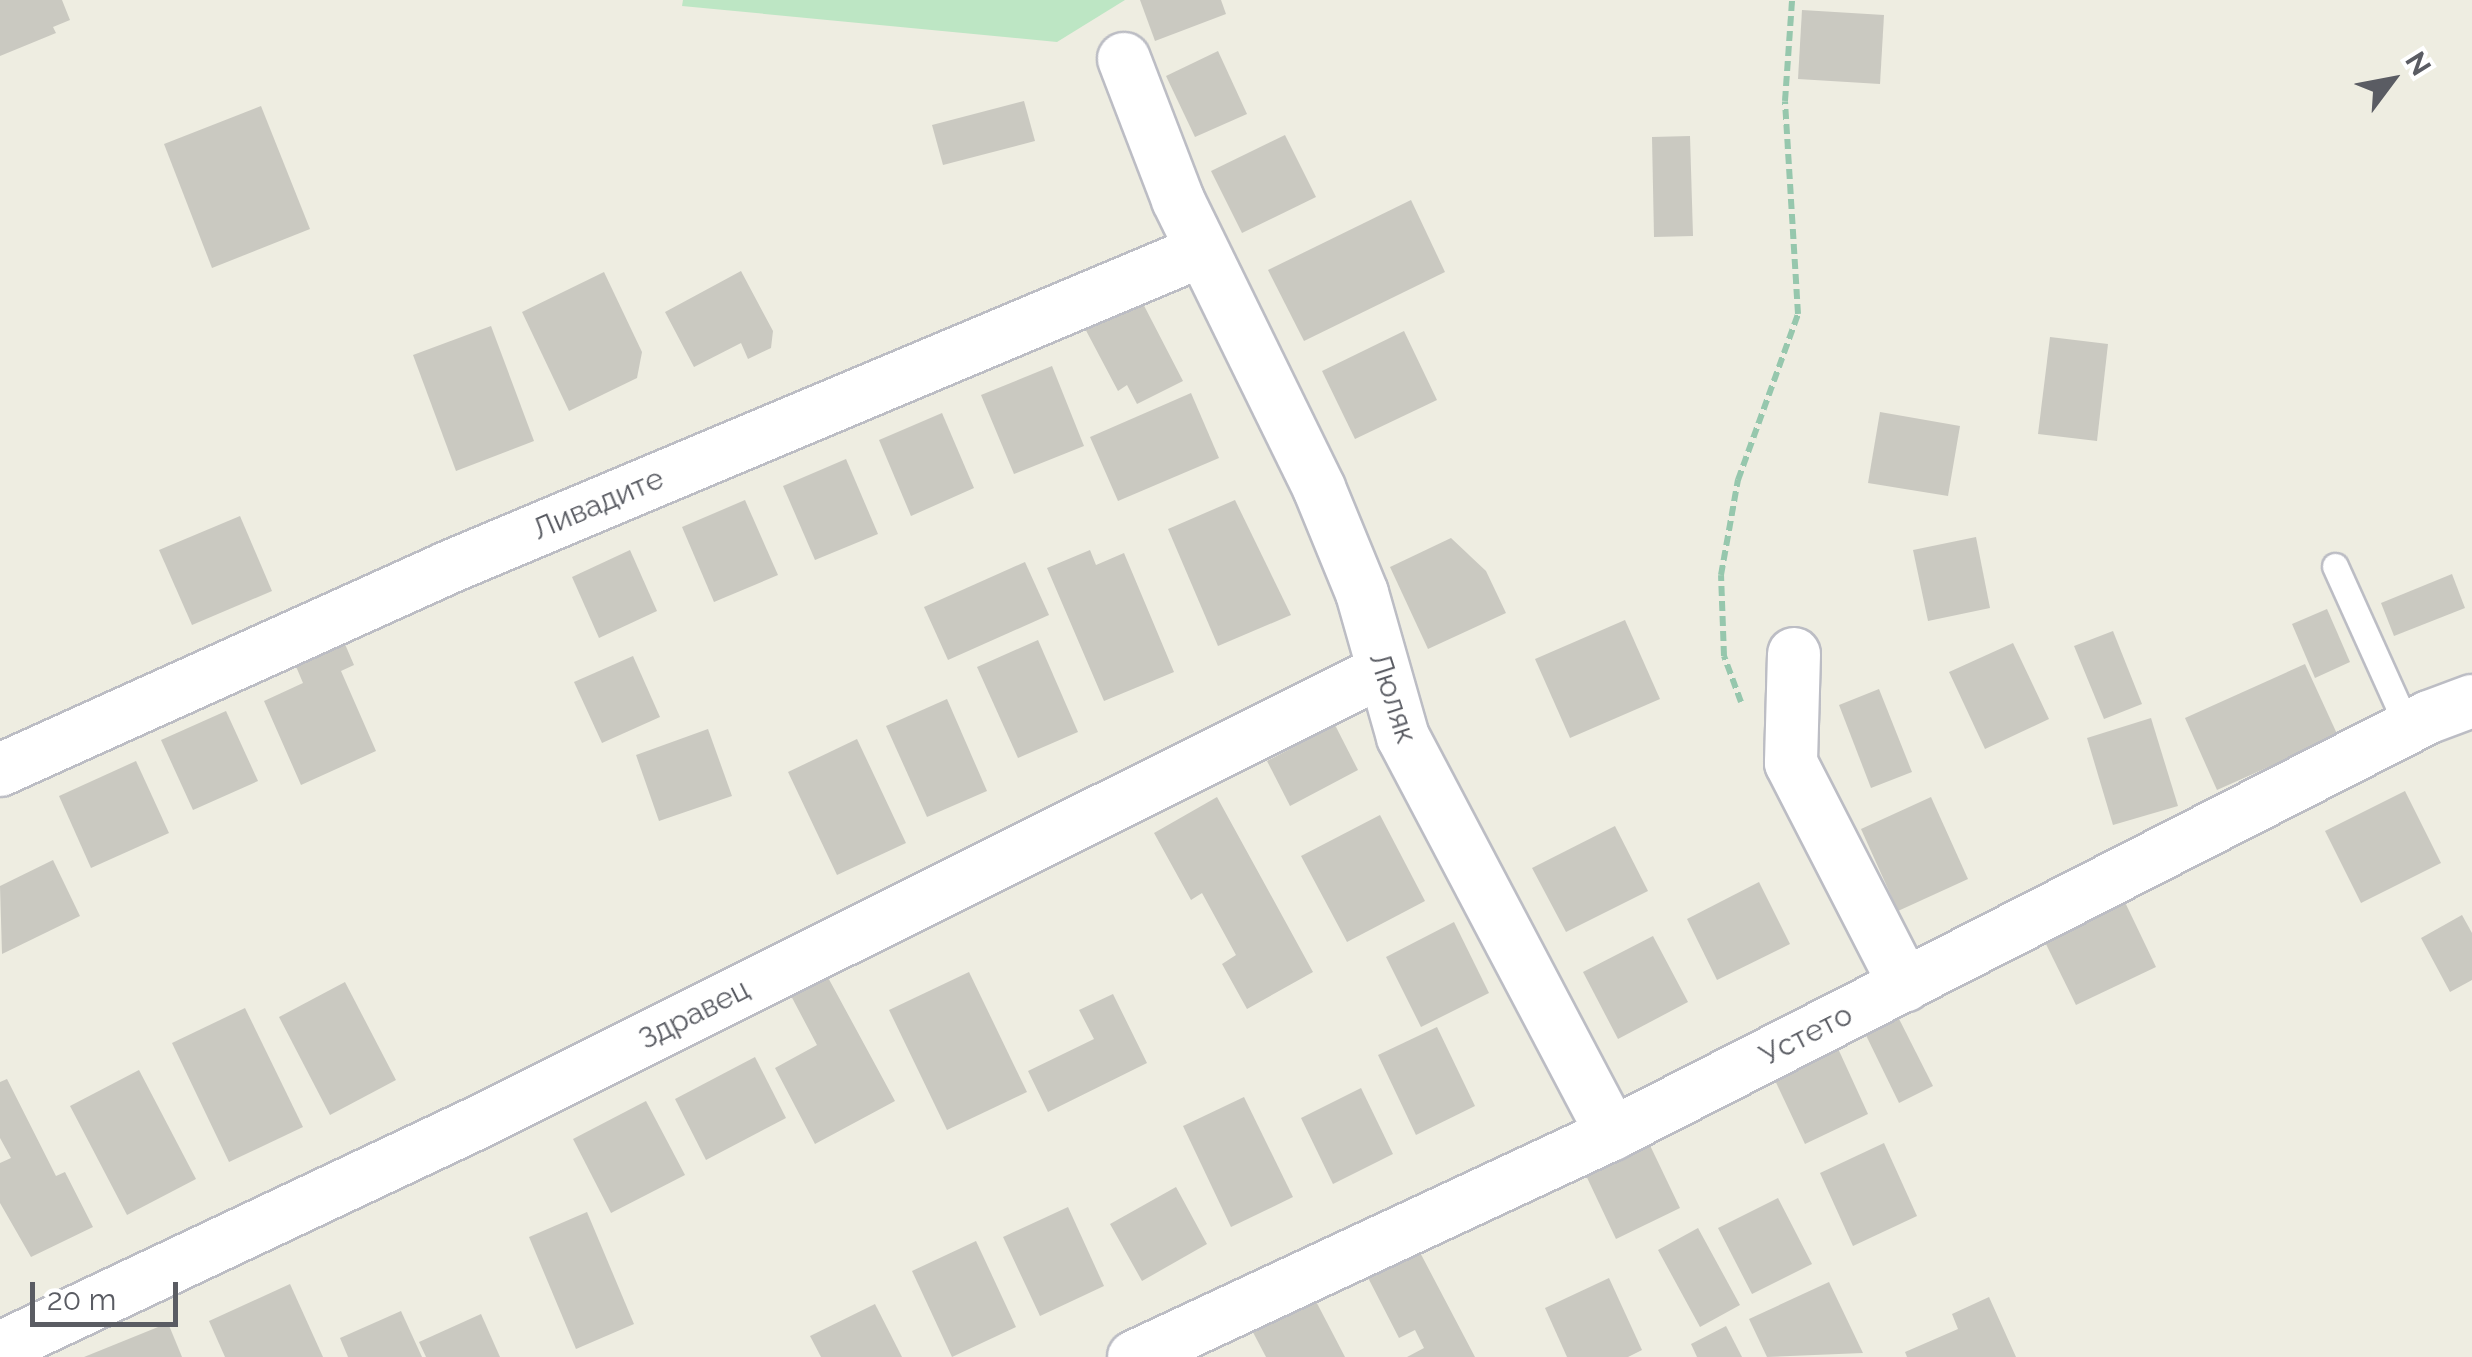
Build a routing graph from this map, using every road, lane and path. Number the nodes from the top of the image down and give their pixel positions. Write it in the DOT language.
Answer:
graph roads {
  1 [pos="1792,0"];
  2 [pos="1124,59"];
  3 [pos="1201,251"];
  4 [pos="2335,566"];
  5 [pos="1794,654"];
  6 [pos="1382,671"];
  7 [pos="2472,701"];
  8 [pos="2408,728"];
  9 [pos="1791,763"];
  10 [pos="0,770"];
  11 [pos="1905,984"];
  12 [pos="1612,1134"];
  13 [pos="0,1348"];
  14 [pos="1134,1357"];
  1 -- 9 [label="path"];
  2 -- 3 [label="street, Люляк"];
  3 -- 6 [label="street, Люляк"];
  3 -- 10 [label="street, Ливадите"];
  4 -- 8 [label="lane"];
  5 -- 9 [label="street"];
  6 -- 12 [label="street, Люляк"];
  6 -- 13 [label="street, Здравец"];
  7 -- 8 [label="street, Устето"];
  8 -- 11 [label="street, Устето"];
  9 -- 11 [label="street"];
  11 -- 12 [label="street, Устето"];
  12 -- 14 [label="street, Устето"];
}
